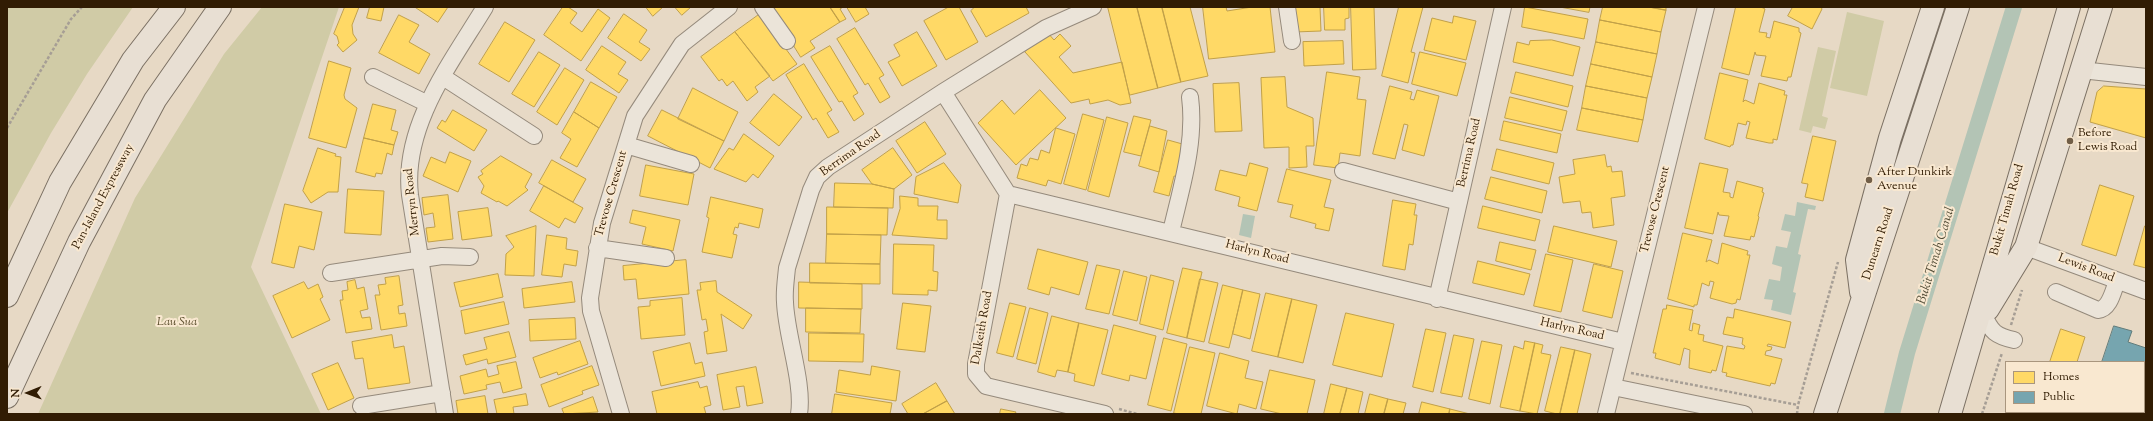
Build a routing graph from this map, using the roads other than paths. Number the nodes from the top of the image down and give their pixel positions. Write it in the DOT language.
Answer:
graph roads {
  1 [pos="174,7"];
  2 [pos="220,7"];
  3 [pos="485,7"];
  4 [pos="729,7"];
  5 [pos="763,7"];
  6 [pos="1094,7"];
  7 [pos="1287,7"];
  8 [pos="1502,7"];
  9 [pos="1706,7"];
  10 [pos="1933,7"];
  11 [pos="1958,7"];
  12 [pos="2069,7"];
  13 [pos="2101,7"];
  14 [pos="1292,41"];
  15 [pos="787,42"];
  16 [pos="2081,70"];
  17 [pos="373,77"];
  18 [pos="443,77"];
  19 [pos="2146,77"];
  20 [pos="943,92"];
  21 [pos="1190,97"];
  22 [pos="428,104"];
  23 [pos="534,136"];
  24 [pos="626,145"];
  25 [pos="691,164"];
  26 [pos="1343,171"];
  27 [pos="1008,194"];
  28 [pos="1459,202"];
  29 [pos="1171,232"];
  30 [pos="2026,247"];
  31 [pos="597,248"];
  32 [pos="470,257"];
  33 [pos="666,258"];
  34 [pos="421,259"];
  35 [pos="331,273"];
  36 [pos="2116,281"];
  37 [pos="2146,291"];
  38 [pos="2056,292"];
  39 [pos="7,296"];
  40 [pos="1437,299"];
  41 [pos="1861,299"];
  42 [pos="1984,315"];
  43 [pos="1971,336"];
  44 [pos="2014,340"];
  45 [pos="1623,342"];
  46 [pos="1613,387"];
  47 [pos="442,393"];
  48 [pos="7,397"];
  49 [pos="362,406"];
  50 [pos="1110,411"];
  51 [pos="445,414"];
  52 [pos="621,414"];
  53 [pos="799,414"];
  54 [pos="1606,414"];
  55 [pos="1744,414"];
  56 [pos="1825,414"];
  57 [pos="1950,414"];
  1 -- 39 [label="highway"];
  2 -- 48 [label="highway, Pan-Island Expressway"];
  3 -- 18 [label="street, Merryn Road"];
  4 -- 24 [label="street, Trevose Crescent"];
  5 -- 15 [label="street"];
  6 -- 20 [label="street, Berrima Road"];
  7 -- 14 [label="street"];
  8 -- 28 [label="street, Berrima Road"];
  9 -- 45 [label="street, Trevose Crescent"];
  10 -- 41 [label="highway"];
  11 -- 41 [label="highway, Dunearn Road"];
  12 -- 43 [label="highway, Bukit Timah Road"];
  13 -- 16 [label="highway"];
  16 -- 19 [label="street"];
  16 -- 30 [label="highway"];
  17 -- 22 [label="street"];
  18 -- 22 [label="street, Merryn Road"];
  18 -- 23 [label="street"];
  20 -- 27 [label="street"];
  20 -- 53 [label="street, Berrima Road"];
  21 -- 29 [label="street"];
  22 -- 34 [label="street, Merryn Road"];
  24 -- 25 [label="street"];
  24 -- 31 [label="street, Trevose Crescent"];
  26 -- 28 [label="street"];
  27 -- 29 [label="street, Harlyn Road"];
  27 -- 50 [label="street, Dalkeith Road"];
  28 -- 40 [label="street, Berrima Road"];
  29 -- 40 [label="street, Harlyn Road"];
  30 -- 36 [label="street, Lewis Road"];
  30 -- 42 [label="highway"];
  31 -- 33 [label="street"];
  31 -- 52 [label="street, Trevose Crescent"];
  32 -- 34 [label="street"];
  34 -- 35 [label="street"];
  34 -- 47 [label="street, Merryn Road"];
  36 -- 37 [label="street, Lewis Road"];
  36 -- 38 [label="street"];
  40 -- 45 [label="street, Harlyn Road"];
  41 -- 56 [label="highway, Dunearn Road"];
  42 -- 43 [label="highway"];
  42 -- 44 [label="street"];
  43 -- 57 [label="highway, Bukit Timah Road"];
  45 -- 46 [label="street, Trevose Crescent"];
  46 -- 54 [label="street, Trevose Crescent"];
  46 -- 55 [label="street"];
  47 -- 49 [label="street"];
  47 -- 51 [label="street, Merryn Road"];
}
